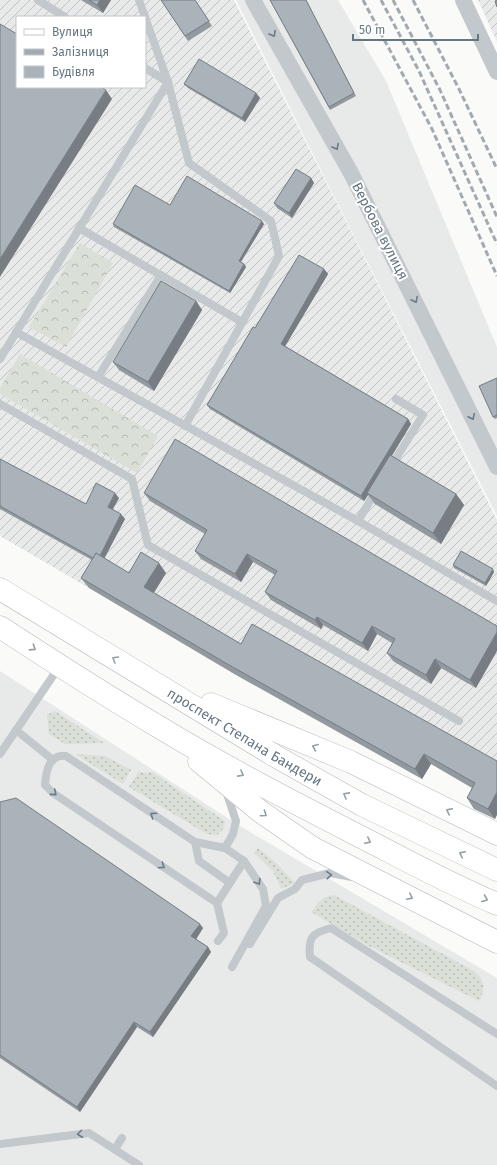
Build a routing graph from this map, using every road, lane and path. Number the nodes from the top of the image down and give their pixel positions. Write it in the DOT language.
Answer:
graph roads {
  1 [pos="38,0"];
  2 [pos="139,0"];
  3 [pos="254,0"];
  4 [pos="463,0"];
  5 [pos="63,16"];
  6 [pos="145,16"];
  7 [pos="146,20"];
  8 [pos="146,69"];
  9 [pos="497,72"];
  10 [pos="168,82"];
  11 [pos="79,228"];
  12 [pos="160,275"];
  13 [pos="242,322"];
  14 [pos="16,332"];
  15 [pos="0,359"];
  16 [pos="98,377"];
  17 [pos="396,399"];
  18 [pos="0,404"];
  19 [pos="185,426"];
  20 [pos="497,467"];
  21 [pos="358,522"];
  22 [pos="0,589"];
  23 [pos="497,601"];
  24 [pos="0,627"];
  25 [pos="60,666"];
  26 [pos="148,679"];
  27 [pos="459,721"];
  28 [pos="158,727"];
  29 [pos="16,730"];
  30 [pos="0,754"];
  31 [pos="53,760"];
  32 [pos="223,782"];
  33 [pos="497,834"];
  34 [pos="195,842"];
  35 [pos="226,848"];
  36 [pos="244,861"];
  37 [pos="497,870"];
  38 [pos="379,882"];
  39 [pos="230,883"];
  40 [pos="217,903"];
  41 [pos="497,904"];
  42 [pos="443,914"];
  43 [pos="218,941"];
  44 [pos="497,942"];
  45 [pos="497,950"];
  46 [pos="497,1034"];
  47 [pos="497,1086"];
  48 [pos="122,1138"];
  49 [pos="0,1144"];
  50 [pos="115,1149"];
  51 [pos="139,1165"];
  1 -- 5 [label="lane"];
  2 -- 6 [label="lane"];
  3 -- 20 [label="street, Вербова вулиця, one-way"];
  4 -- 9 [label="street"];
  7 -- 10 [label="lane"];
  8 -- 10 [label="lane"];
  10 -- 11 [label="lane"];
  10 -- 13 [label="lane"];
  11 -- 12 [label="lane"];
  11 -- 14 [label="lane"];
  12 -- 13 [label="lane"];
  12 -- 16 [label="lane"];
  13 -- 19 [label="lane"];
  14 -- 15 [label="lane"];
  14 -- 16 [label="lane"];
  16 -- 19 [label="lane"];
  17 -- 21 [label="lane"];
  18 -- 27 [label="lane"];
  19 -- 21 [label="lane"];
  21 -- 23 [label="lane"];
  26 -- 22 [label="main road, проспект Степана Бандери, one-way"];
  24 -- 25 [label="main road, one-way"];
  25 -- 28 [label="main road"];
  25 -- 29 [label="lane"];
  33 -- 26 [label="main road, one-way"];
  37 -- 26 [label="main road, проспект Степана Бандери, one-way"];
  28 -- 32 [label="main road"];
  28 -- 41 [label="main road, one-way"];
  29 -- 30 [label="lane"];
  29 -- 31 [label="lane"];
  34 -- 31 [label="lane, one-way"];
  31 -- 40 [label="lane, one-way"];
  32 -- 35 [label="lane"];
  32 -- 38 [label="main road, one-way"];
  34 -- 35 [label="lane"];
  34 -- 39 [label="lane"];
  35 -- 36 [label="lane"];
  36 -- 38 [label="lane, one-way"];
  36 -- 39 [label="lane"];
  38 -- 42 [label="main road, one-way"];
  39 -- 40 [label="lane"];
  40 -- 43 [label="lane"];
  42 -- 44 [label="main road"];
  42 -- 45 [label="lane"];
  46 -- 47 [label="lane"];
  48 -- 50 [label="lane"];
  50 -- 49 [label="lane, one-way"];
  50 -- 51 [label="lane"];
}
